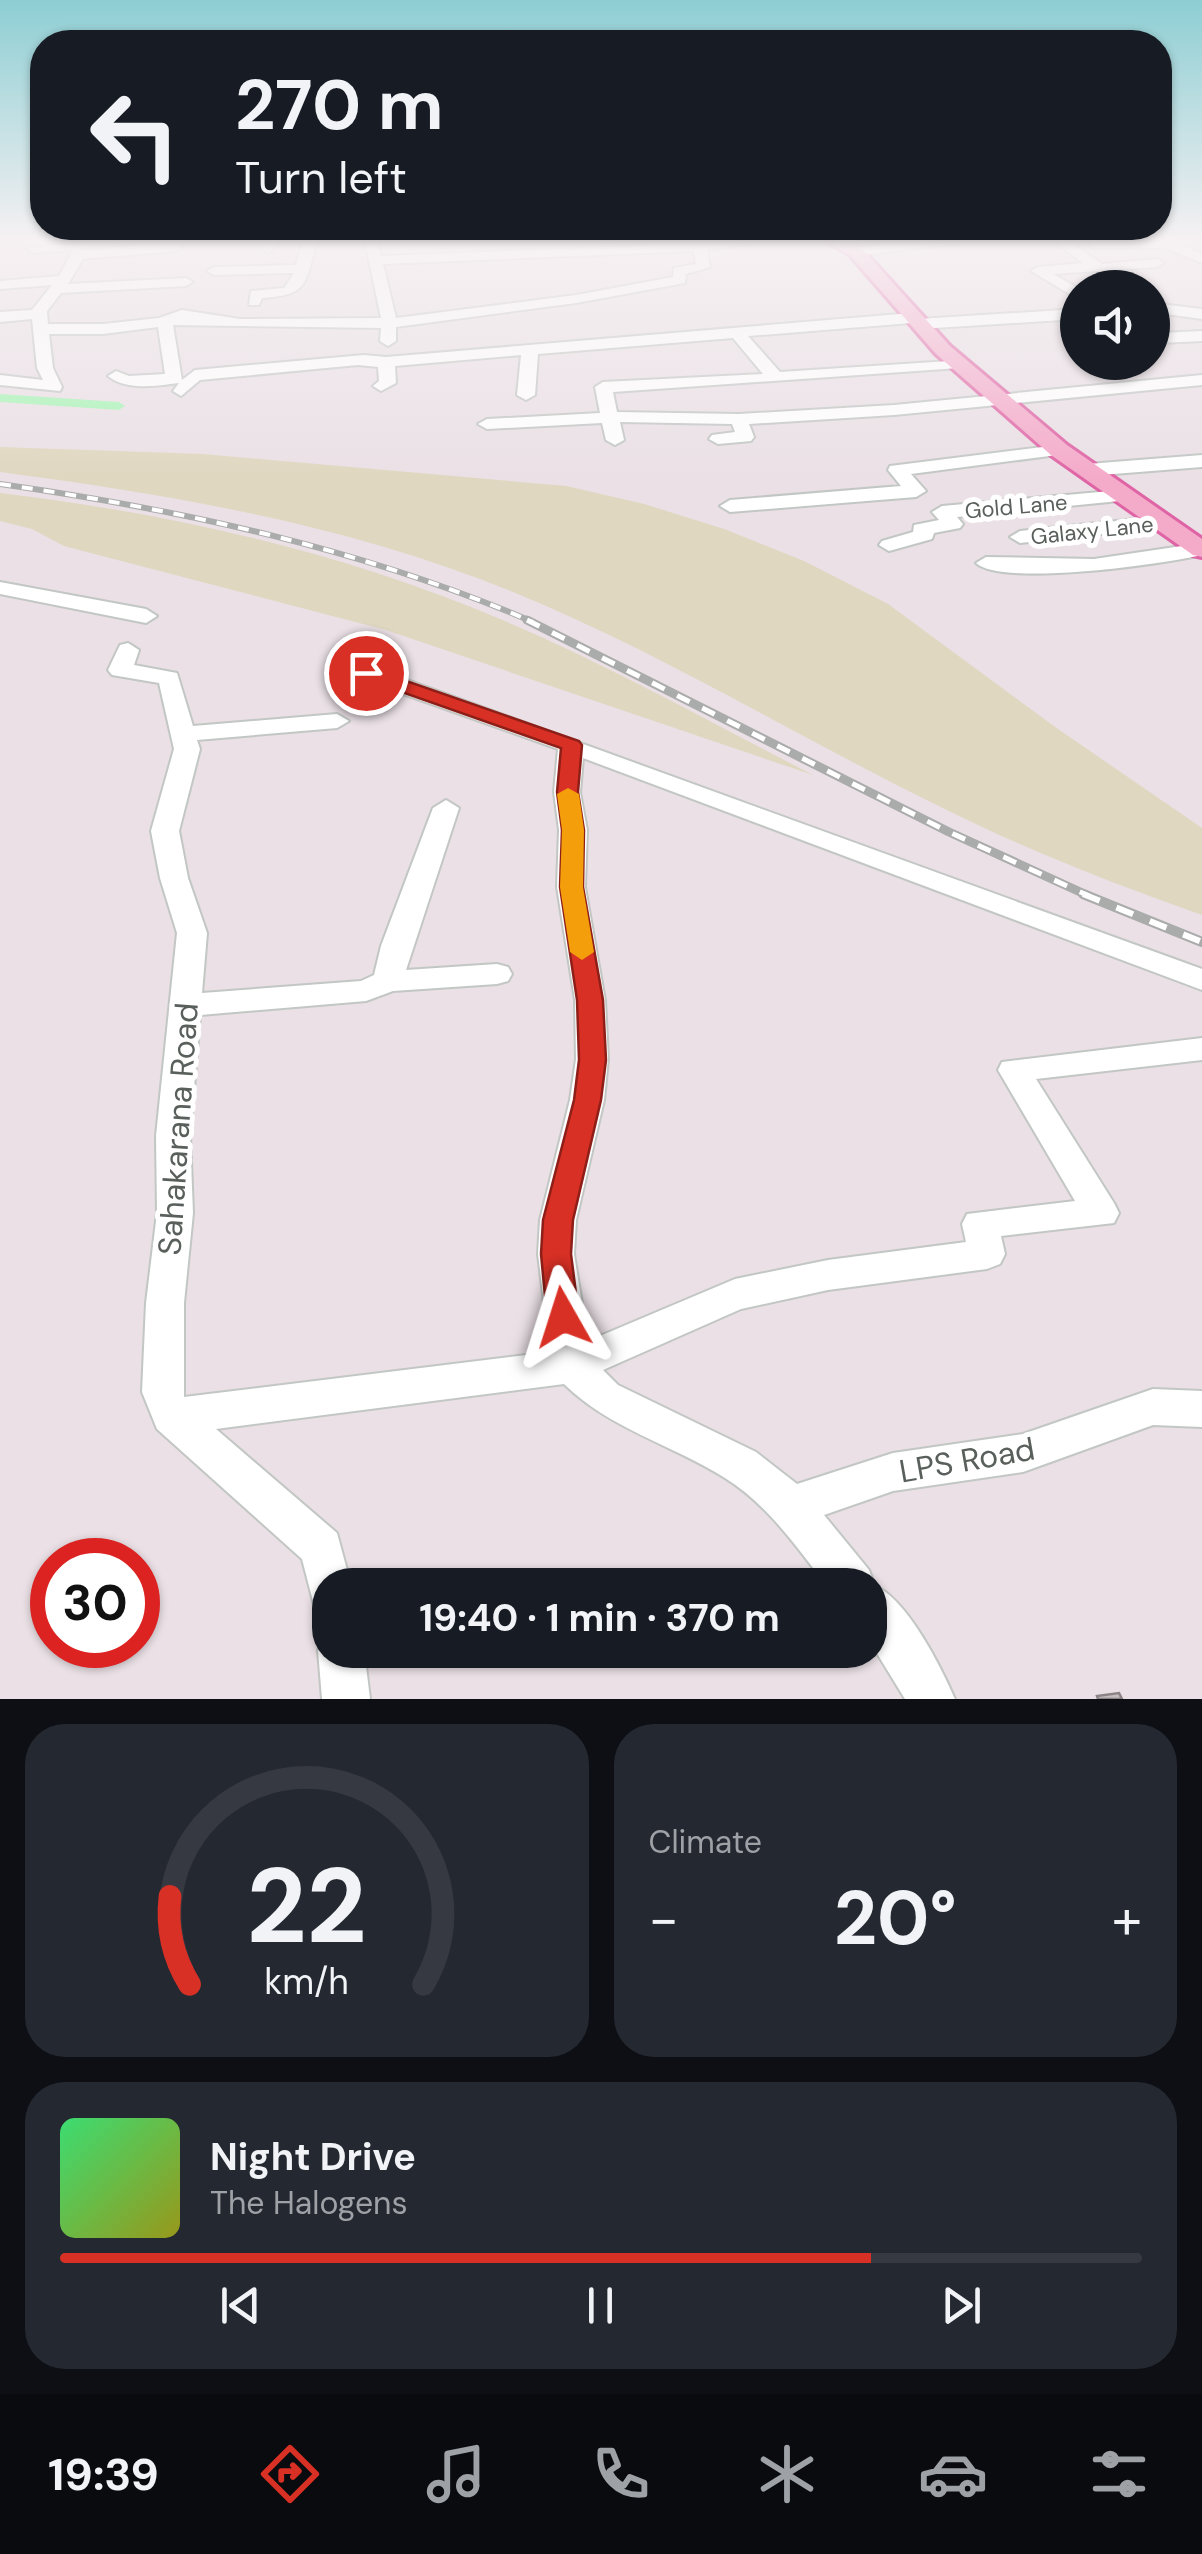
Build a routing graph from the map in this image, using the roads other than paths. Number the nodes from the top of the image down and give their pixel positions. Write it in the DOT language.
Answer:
graph roads {
  1 [pos="32,320"];
  2 [pos="149,320"];
  3 [pos="170,320"];
  4 [pos="223,320"];
  5 [pos="390,320"];
  6 [pos="416,320"];
  7 [pos="932,320"];
  8 [pos="39,321"];
  9 [pos="915,321"];
  10 [pos="298,324"];
  11 [pos="390,324"];
  12 [pos="736,332"];
  13 [pos="1202,336"];
  14 [pos="1170,338"];
  15 [pos="324,344"];
  16 [pos="530,350"];
  17 [pos="260,363"];
  18 [pos="959,363"];
  19 [pos="320,364"];
  20 [pos="300,370"];
  21 [pos="381,372"];
  22 [pos="116,376"];
  23 [pos="776,378"];
  24 [pos="0,380"];
  25 [pos="1202,380"];
  26 [pos="183,384"];
  27 [pos="526,395"];
  28 [pos="1001,398"];
  29 [pos="608,418"];
  30 [pos="739,420"];
  31 [pos="487,424"];
  32 [pos="718,439"];
  33 [pos="615,440"];
  34 [pos="1059,450"];
  35 [pos="1202,461"];
  36 [pos="1088,470"];
  37 [pos="1122,496"];
  38 [pos="730,506"];
  39 [pos="1165,522"];
  40 [pos="1020,537"];
  41 [pos="889,545"];
  42 [pos="1201,550"];
  43 [pos="986,563"];
  44 [pos="0,588"];
  45 [pos="146,616"];
  46 [pos="128,650"];
  47 [pos="366,673"];
  48 [pos="336,721"];
  49 [pos="182,734"];
  50 [pos="572,745"];
  51 [pos="446,808"];
  52 [pos="497,974"];
  53 [pos="1202,980"];
  54 [pos="388,981"];
  55 [pos="187,1004"];
  56 [pos="1202,1048"];
  57 [pos="572,1366"];
  58 [pos="1202,1409"];
  59 [pos="171,1416"];
  60 [pos="790,1506"];
  61 [pos="326,1568"];
  62 [pos="839,1568"];
  63 [pos="887,1628"];
  64 [pos="343,1668"];
  65 [pos="346,1699"];
  66 [pos="931,1699"];
  1 -- 8 [label="street"];
  2 -- 8 [label="street"];
  3 -- 26 [label="street"];
  4 -- 10 [label="street"];
  5 -- 11 [label="street"];
  6 -- 11 [label="street"];
  7 -- 9 [label="street"];
  8 -- 24 [label="street"];
  9 -- 12 [label="street"];
  9 -- 18 [label="main road"];
  10 -- 11 [label="street"];
  10 -- 20 [label="street"];
  11 -- 21 [label="street"];
  12 -- 16 [label="street"];
  12 -- 23 [label="street"];
  13 -- 14 [label="street"];
  15 -- 19 [label="street"];
  16 -- 21 [label="street"];
  16 -- 27 [label="street"];
  17 -- 20 [label="street"];
  18 -- 23 [label="street"];
  18 -- 28 [label="main road"];
  19 -- 20 [label="street"];
  19 -- 21 [label="street"];
  20 -- 26 [label="street"];
  22 -- 26 [label="street"];
  23 -- 29 [label="street"];
  25 -- 28 [label="street"];
  28 -- 30 [label="street"];
  28 -- 34 [label="main road"];
  29 -- 30 [label="street"];
  29 -- 31 [label="street"];
  29 -- 33 [label="street"];
  30 -- 32 [label="street"];
  34 -- 36 [label="main road"];
  34 -- 38 [label="street"];
  35 -- 36 [label="street"];
  36 -- 37 [label="main road"];
  37 -- 39 [label="main road"];
  37 -- 41 [label="street, Gold Lane"];
  39 -- 40 [label="street, Galaxy Lane"];
  39 -- 42 [label="main road"];
  42 -- 43 [label="street"];
  44 -- 45 [label="street"];
  46 -- 49 [label="street, Sahakarana Road"];
  47 -- 50 [label="street"];
  48 -- 49 [label="street"];
  49 -- 55 [label="street, Sahakarana Road"];
  50 -- 53 [label="street"];
  50 -- 57 [label="street"];
  51 -- 54 [label="street"];
  52 -- 54 [label="street"];
  54 -- 55 [label="street"];
  55 -- 59 [label="street, Sahakarana Road"];
  56 -- 57 [label="street"];
  57 -- 59 [label="street"];
  57 -- 60 [label="street"];
  58 -- 60 [label="street, LPS Road"];
  59 -- 61 [label="street"];
  60 -- 62 [label="street"];
  63 -- 66 [label="street"];
  64 -- 65 [label="street"];
}
